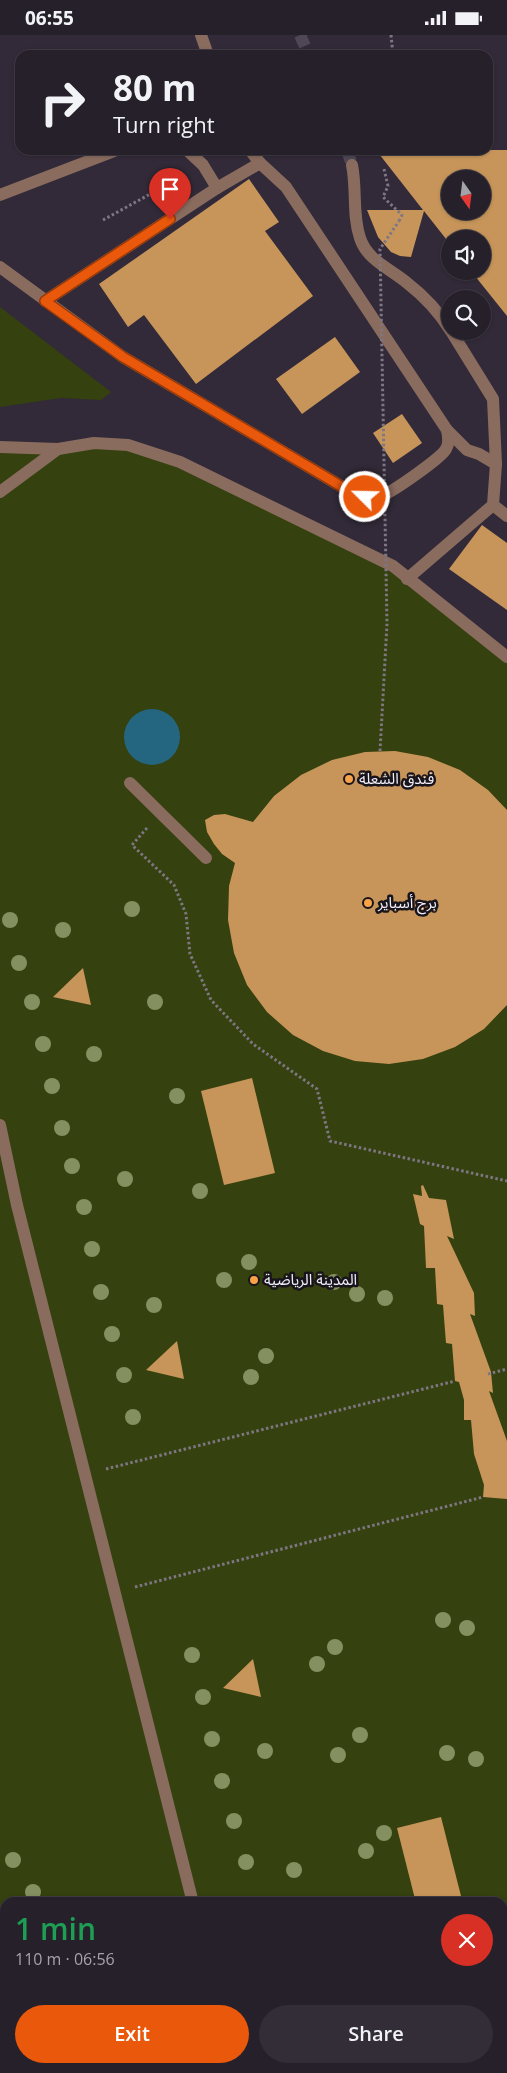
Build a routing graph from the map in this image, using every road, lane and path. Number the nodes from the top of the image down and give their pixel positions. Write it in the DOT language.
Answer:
graph roads {
  1 [pos="201,35"];
  2 [pos="391,35"];
  3 [pos="206,50"];
  4 [pos="392,50"];
  5 [pos="105,155"];
  6 [pos="192,155"];
  7 [pos="254,155"];
  8 [pos="260,163"];
  9 [pos="203,165"];
  10 [pos="352,165"];
  11 [pos="384,169"];
  12 [pos="218,188"];
  13 [pos="0,195"];
  14 [pos="103,220"];
  15 [pos="0,267"];
  16 [pos="45,301"];
  17 [pos="441,316"];
  18 [pos="456,340"];
  19 [pos="447,430"];
  20 [pos="0,447"];
  21 [pos="58,449"];
  22 [pos="496,464"];
  23 [pos="0,492"];
  24 [pos="493,505"];
  25 [pos="507,516"];
  26 [pos="407,579"];
  27 [pos="507,657"];
  28 [pos="380,751"];
  29 [pos="130,783"];
  30 [pos="160,813"];
  31 [pos="206,858"];
  32 [pos="0,1125"];
  33 [pos="507,1181"];
  34 [pos="507,1369"];
  35 [pos="488,1373"];
  36 [pos="455,1381"];
  37 [pos="85,1474"];
  38 [pos="483,1497"];
  39 [pos="115,1592"];
  40 [pos="191,1897"];
  1 -- 3 [label="lane"];
  2 -- 4 [label="path"];
  5 -- 13 [label="lane"];
  6 -- 9 [label="lane"];
  7 -- 8 [label="lane"];
  8 -- 12 [label="lane"];
  8 -- 19 [label="lane"];
  9 -- 12 [label="lane"];
  9 -- 14 [label="path"];
  10 -- 17 [label="lane"];
  11 -- 28 [label="path, bridge"];
  12 -- 16 [label="lane"];
  15 -- 16 [label="lane"];
  16 -- 19 [label="lane"];
  18 -- 22 [label="lane"];
  19 -- 22 [label="lane"];
  20 -- 21 [label="lane"];
  21 -- 23 [label="lane"];
  21 -- 26 [label="lane"];
  22 -- 24 [label="lane"];
  24 -- 25 [label="lane"];
  24 -- 26 [label="lane"];
  26 -- 27 [label="lane"];
  29 -- 30 [label="lane"];
  30 -- 31 [label="lane"];
  30 -- 33 [label="path"];
  32 -- 37 [label="lane"];
  34 -- 35 [label="path"];
  36 -- 37 [label="path"];
  37 -- 39 [label="lane"];
  38 -- 39 [label="path"];
  39 -- 40 [label="lane"];
}
